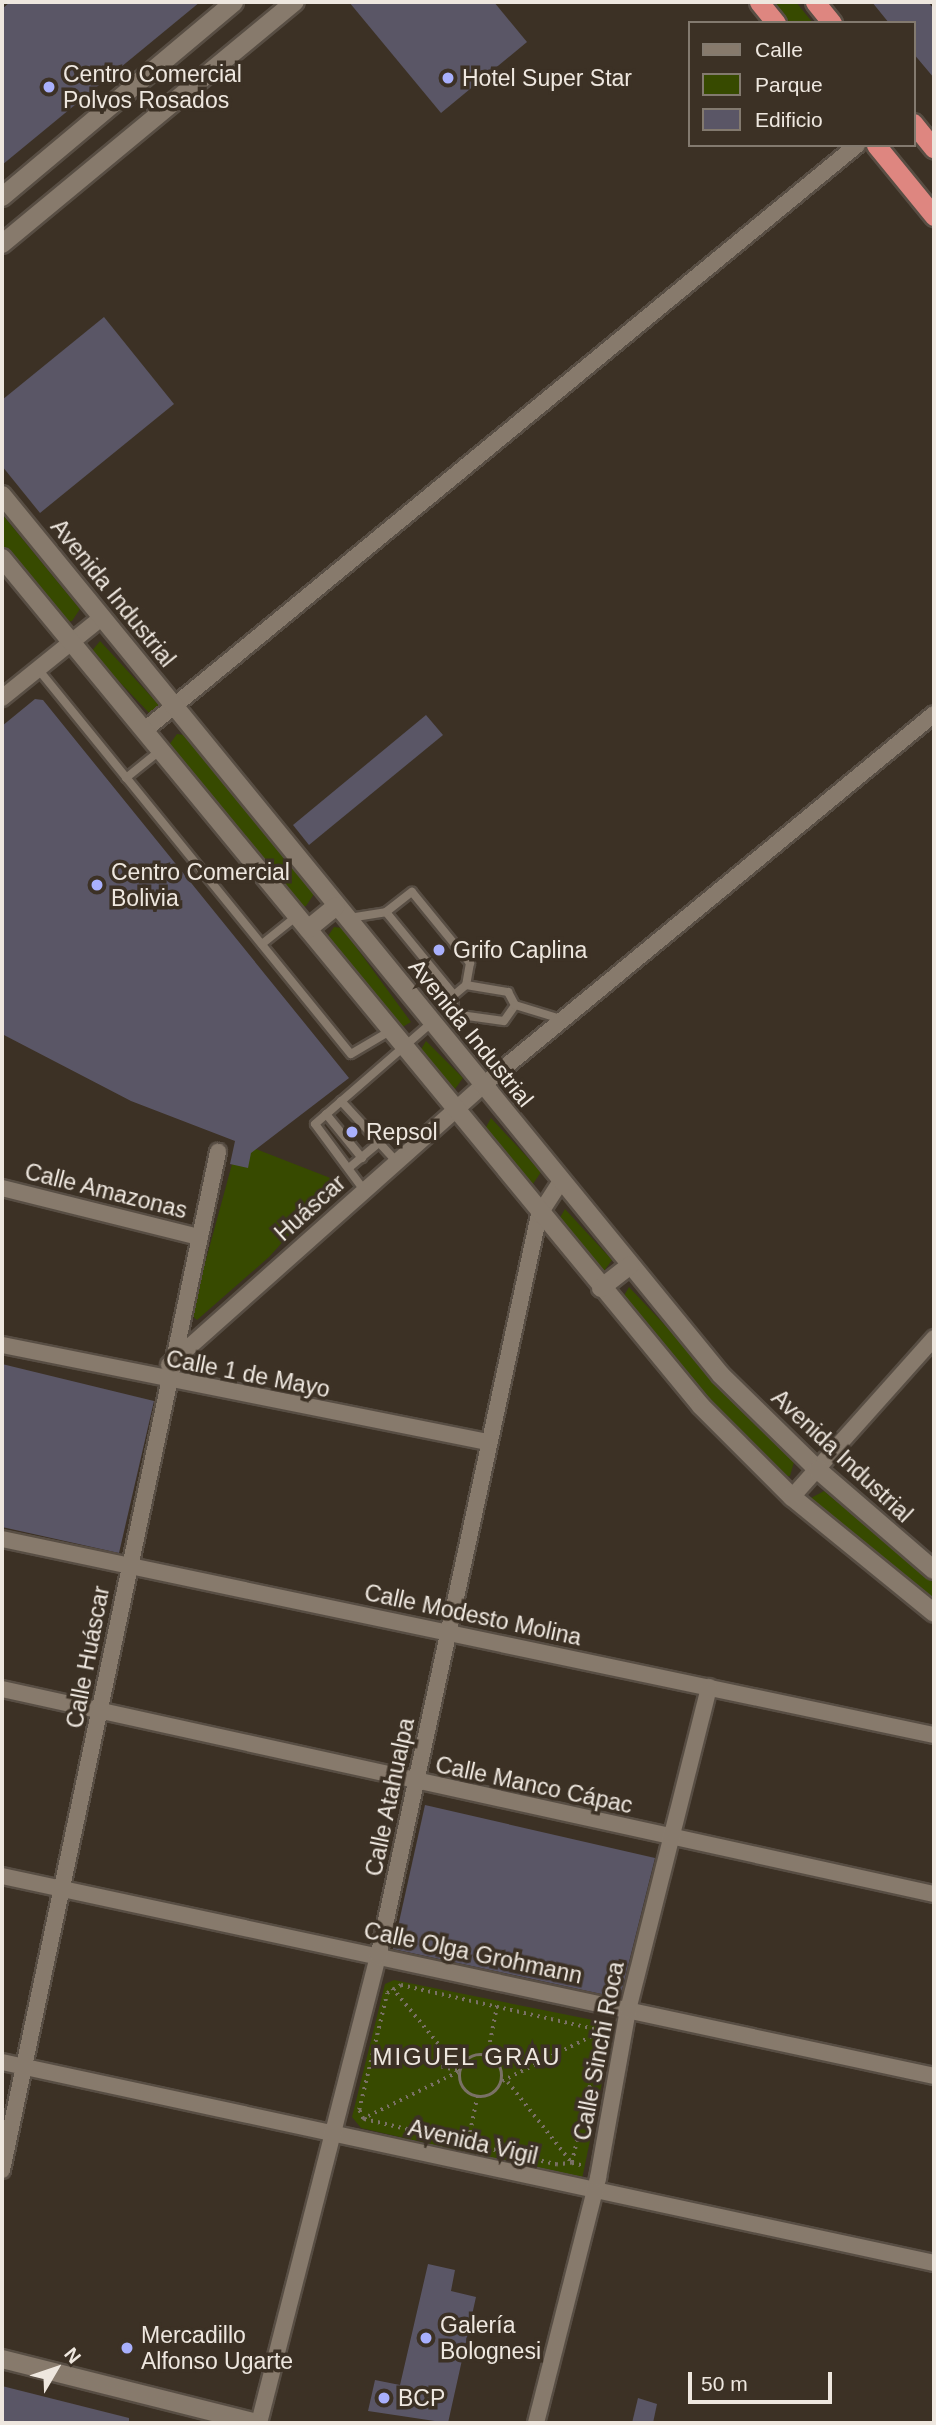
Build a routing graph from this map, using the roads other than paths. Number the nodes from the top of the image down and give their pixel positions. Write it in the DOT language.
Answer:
graph roads {
  1 [pos="234,2"];
  2 [pos="295,2"];
  3 [pos="759,2"];
  4 [pos="815,2"];
  5 [pos="774,21"];
  6 [pos="830,21"];
  7 [pos="915,125"];
  8 [pos="856,147"];
  9 [pos="878,147"];
  10 [pos="934,149"];
  11 [pos="2,197"];
  12 [pos="934,216"];
  13 [pos="2,244"];
  14 [pos="2,495"];
  15 [pos="2,558"];
  16 [pos="101,618"];
  17 [pos="72,641"];
  18 [pos="38,669"];
  19 [pos="2,698"];
  20 [pos="175,708"];
  21 [pos="934,714"];
  22 [pos="146,729"];
  23 [pos="162,749"];
  24 [pos="126,778"];
  25 [pos="341,912"];
  26 [pos="386,912"];
  27 [pos="302,923"];
  28 [pos="262,944"];
  29 [pos="466,985"];
  30 [pos="454,995"];
  31 [pos="516,1005"];
  32 [pos="563,1019"];
  33 [pos="431,1023"];
  34 [pos="390,1031"];
  35 [pos="402,1046"];
  36 [pos="482,1086"];
  37 [pos="341,1101"];
  38 [pos="453,1110"];
  39 [pos="326,1114"];
  40 [pos="376,1145"];
  41 [pos="218,1152"];
  42 [pos="362,1158"];
  43 [pos="396,1161"];
  44 [pos="350,1167"];
  45 [pos="561,1181"];
  46 [pos="2,1188"];
  47 [pos="364,1190"];
  48 [pos="539,1215"];
  49 [pos="198,1237"];
  50 [pos="630,1265"];
  51 [pos="601,1288"];
  52 [pos="934,1338"];
  53 [pos="2,1345"];
  54 [pos="169,1365"];
  55 [pos="165,1382"];
  56 [pos="486,1442"];
  57 [pos="818,1470"];
  58 [pos="792,1497"];
  59 [pos="2,1539"];
  60 [pos="128,1568"];
  61 [pos="934,1570"];
  62 [pos="934,1613"];
  63 [pos="448,1632"];
  64 [pos="709,1687"];
  65 [pos="2,1689"];
  66 [pos="103,1708"];
  67 [pos="934,1735"];
  68 [pos="417,1784"];
  69 [pos="669,1836"];
  70 [pos="2,1876"];
  71 [pos="62,1888"];
  72 [pos="934,1894"];
  73 [pos="378,1957"];
  74 [pos="628,2010"];
  75 [pos="2,2062"];
  76 [pos="26,2067"];
  77 [pos="934,2076"];
  78 [pos="333,2133"];
  79 [pos="5,2148"];
  80 [pos="2,2170"];
  81 [pos="594,2194"];
  82 [pos="934,2263"];
  83 [pos="2,2360"];
  84 [pos="183,2416"];
  85 [pos="258,2423"];
  86 [pos="536,2423"];
  1 -- 11 [label="main road"];
  2 -- 13 [label="main road"];
  3 -- 5 [label="highway"];
  4 -- 6 [label="highway"];
  7 -- 10 [label="highway"];
  8 -- 20 [label="street"];
  9 -- 12 [label="highway"];
  14 -- 16 [label="main road, Avenida Industrial"];
  15 -- 17 [label="main road"];
  16 -- 17 [label="street"];
  16 -- 20 [label="main road, Avenida Industrial"];
  17 -- 18 [label="street"];
  17 -- 22 [label="main road"];
  18 -- 19 [label="street"];
  18 -- 24 [label="lane"];
  20 -- 22 [label="street"];
  20 -- 25 [label="main road, Avenida Industrial"];
  21 -- 32 [label="street, Huáscar"];
  22 -- 23 [label="main road"];
  23 -- 24 [label="lane"];
  23 -- 27 [label="main road"];
  24 -- 28 [label="lane"];
  25 -- 26 [label="lane"];
  25 -- 27 [label="main road"];
  25 -- 33 [label="main road, Avenida Industrial"];
  26 -- 29 [label="lane"];
  26 -- 30 [label="lane"];
  27 -- 28 [label="lane"];
  27 -- 34 [label="main road"];
  28 -- 34 [label="lane"];
  29 -- 30 [label="lane"];
  29 -- 31 [label="lane"];
  30 -- 31 [label="lane"];
  31 -- 32 [label="lane"];
  32 -- 36 [label="street, Huáscar"];
  33 -- 35 [label="lane"];
  33 -- 36 [label="main road, Avenida Industrial"];
  34 -- 35 [label="main road"];
  35 -- 37 [label="lane"];
  35 -- 38 [label="main road"];
  36 -- 38 [label="street, Huáscar"];
  36 -- 45 [label="main road, Avenida Industrial"];
  37 -- 39 [label="lane"];
  37 -- 40 [label="lane"];
  38 -- 43 [label="street, Huáscar"];
  38 -- 48 [label="main road"];
  39 -- 42 [label="lane"];
  39 -- 44 [label="lane"];
  40 -- 42 [label="lane"];
  40 -- 43 [label="lane"];
  41 -- 49 [label="street, Calle Huáscar"];
  42 -- 44 [label="lane"];
  43 -- 47 [label="street, Huáscar"];
  44 -- 47 [label="lane"];
  45 -- 48 [label="street, Calle Atahualpa"];
  45 -- 50 [label="main road, Avenida Industrial"];
  46 -- 49 [label="street, Calle Amazonas"];
  47 -- 54 [label="street, Huáscar"];
  48 -- 51 [label="main road"];
  48 -- 56 [label="street, Calle Atahualpa"];
  49 -- 54 [label="street, Calle Huáscar"];
  50 -- 51 [label="main road"];
  50 -- 57 [label="main road, Avenida Industrial"];
  51 -- 58 [label="main road"];
  52 -- 57 [label="street"];
  53 -- 55 [label="street, Calle 1 de Mayo"];
  54 -- 55 [label="street, Calle Huáscar"];
  55 -- 56 [label="street, Calle 1 de Mayo"];
  55 -- 60 [label="street, Calle Huáscar"];
  56 -- 63 [label="street, Calle Atahualpa"];
  57 -- 58 [label="street"];
  57 -- 61 [label="main road, Avenida Industrial"];
  58 -- 62 [label="main road"];
  59 -- 60 [label="street, Calle Modesto Molina"];
  60 -- 63 [label="street, Calle Modesto Molina"];
  60 -- 66 [label="street, Calle Huáscar"];
  63 -- 64 [label="street, Calle Modesto Molina"];
  63 -- 68 [label="street, Calle Atahualpa"];
  64 -- 67 [label="street, Calle Modesto Molina"];
  64 -- 69 [label="street, Calle Sinchi Roca"];
  65 -- 66 [label="street, Calle Manco Cápac"];
  66 -- 68 [label="street, Calle Manco Cápac"];
  66 -- 71 [label="street, Calle Huáscar"];
  68 -- 69 [label="street, Calle Manco Cápac"];
  68 -- 73 [label="street, Calle Atahualpa"];
  69 -- 72 [label="street, Calle Manco Cápac"];
  69 -- 74 [label="street, Calle Sinchi Roca"];
  70 -- 71 [label="street, Calle Olga Grohmann"];
  71 -- 73 [label="street, Calle Olga Grohmann"];
  71 -- 76 [label="street, Calle Huáscar"];
  73 -- 74 [label="street, Calle Olga Grohmann"];
  73 -- 78 [label="street, Calle Atahualpa"];
  74 -- 77 [label="street, Calle Olga Grohmann"];
  74 -- 81 [label="street, Calle Sinchi Roca"];
  75 -- 76 [label="street, Avenida Vigil"];
  76 -- 78 [label="street, Avenida Vigil"];
  76 -- 79 [label="street, Calle Huáscar"];
  78 -- 81 [label="street, Avenida Vigil"];
  78 -- 85 [label="street, Calle Atahualpa"];
  79 -- 80 [label="street, Calle Huáscar"];
  81 -- 82 [label="street, Avenida Vigil"];
  81 -- 86 [label="street, Calle Sinchi Roca"];
  83 -- 84 [label="main road"];
  84 -- 85 [label="main road"];
}
